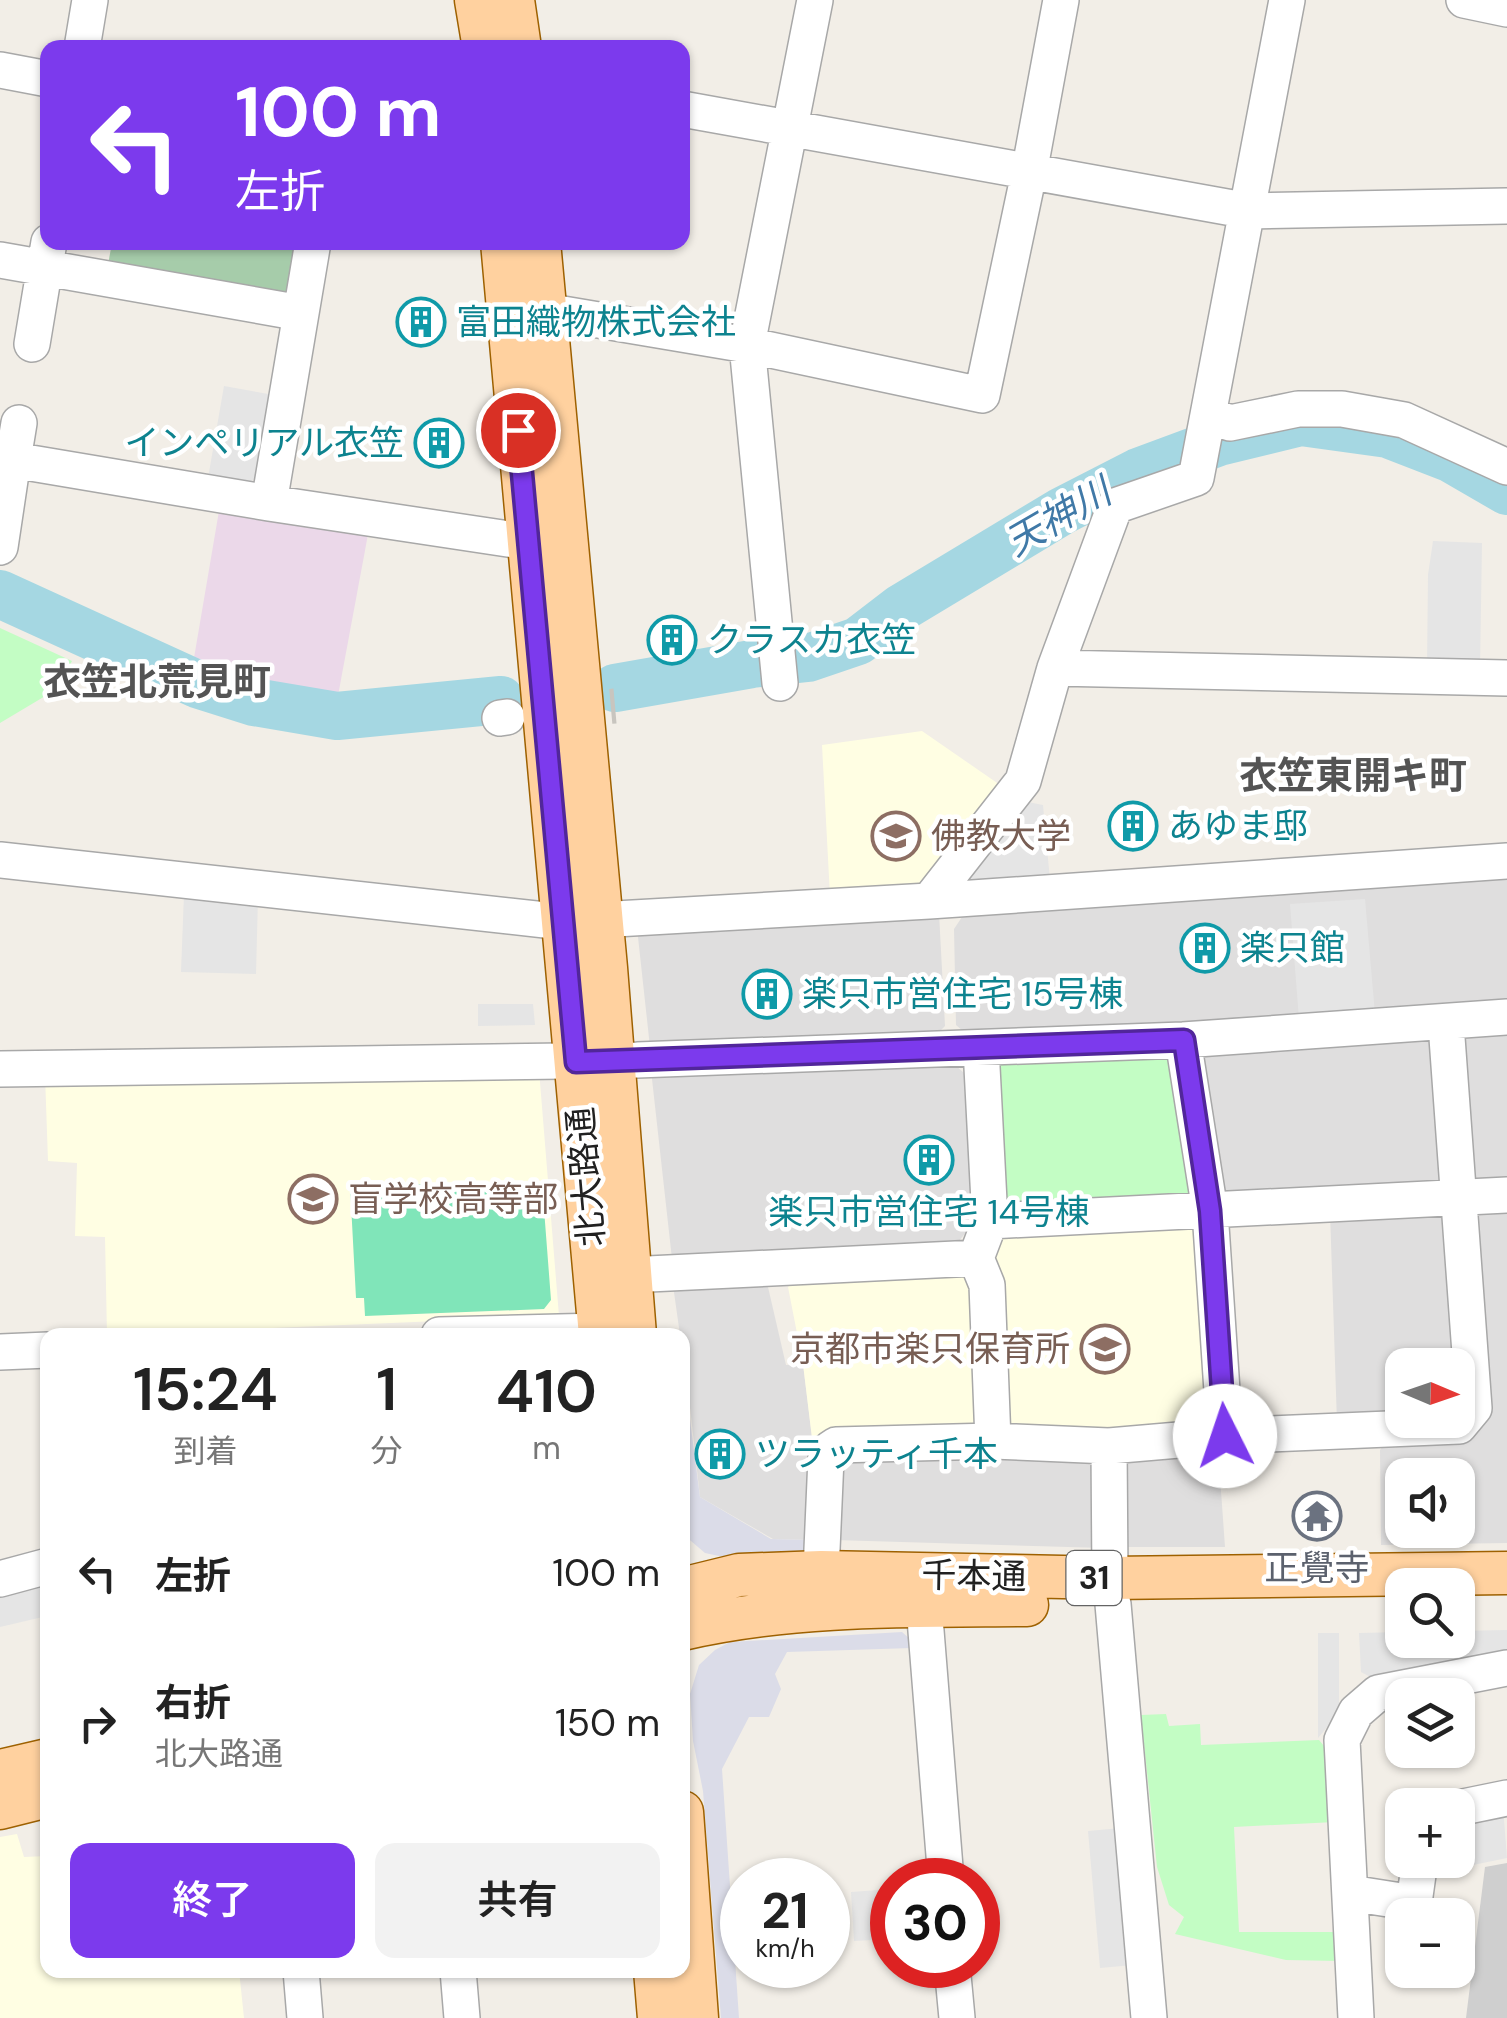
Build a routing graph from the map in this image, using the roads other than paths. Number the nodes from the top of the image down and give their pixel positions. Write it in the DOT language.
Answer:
graph roads {
  1 [pos="90,0"];
  2 [pos="476,0"];
  3 [pos="513,0"];
  4 [pos="815,0"];
  5 [pos="1061,0"];
  6 [pos="1287,0"];
  7 [pos="1464,0"];
  8 [pos="1507,9"];
  9 [pos="83,40"];
  10 [pos="483,40"];
  11 [pos="519,40"];
  12 [pos="0,70"];
  13 [pos="40,78"];
  14 [pos="690,110"];
  15 [pos="789,129"];
  16 [pos="1030,173"];
  17 [pos="1507,206"];
  18 [pos="1249,211"];
  19 [pos="312,250"];
  20 [pos="503,250"];
  21 [pos="540,250"];
  22 [pos="47,255"];
  23 [pos="0,260"];
  24 [pos="545,311"];
  25 [pos="301,313"];
  26 [pos="32,344"];
  27 [pos="747,345"];
  28 [pos="19,423"];
  29 [pos="1205,440"];
  30 [pos="13,460"];
  31 [pos="1507,467"];
  32 [pos="270,503"];
  33 [pos="547,540"];
  34 [pos="0,547"];
  35 [pos="778,666"];
  36 [pos="1055,668"];
  37 [pos="1507,678"];
  38 [pos="0,860"];
  39 [pos="1507,861"];
  40 [pos="929,901"];
  41 [pos="582,922"];
  42 [pos="1507,1017"];
  43 [pos="1446,1024"];
  44 [pos="1184,1040"];
  45 [pos="980,1048"];
  46 [pos="595,1062"];
  47 [pos="0,1069"];
  48 [pos="1507,1195"];
  49 [pos="1458,1198"];
  50 [pos="1210,1211"];
  51 [pos="990,1221"];
  52 [pos="976,1258"];
  53 [pos="628,1275"];
  54 [pos="612,1328"];
  55 [pos="614,1328"];
  56 [pos="40,1350"];
  57 [pos="0,1352"];
  58 [pos="1225,1436"];
  59 [pos="993,1441"];
  60 [pos="1109,1446"];
  61 [pos="40,1568"];
  62 [pos="821,1572"];
  63 [pos="1507,1573"];
  64 [pos="0,1579"];
  65 [pos="690,1586"];
  66 [pos="1112,1591"];
  67 [pos="1507,1598"];
  68 [pos="1385,1599"];
  69 [pos="1475,1599"];
  70 [pos="924,1606"];
  71 [pos="690,1627"];
  72 [pos="1507,1668"];
  73 [pos="40,1762"];
  74 [pos="0,1771"];
  75 [pos="40,1798"];
  76 [pos="1507,1798"];
  77 [pos="1475,1805"];
  78 [pos="0,1808"];
  79 [pos="944,1858"];
  80 [pos="1417,1878"];
  81 [pos="1350,1893"];
  82 [pos="690,1915"];
  83 [pos="302,1978"];
  84 [pos="459,1978"];
  85 [pos="656,1978"];
  86 [pos="954,1988"];
  87 [pos="305,2018"];
  88 [pos="462,2018"];
  89 [pos="659,2018"];
  90 [pos="698,2018"];
  91 [pos="956,2018"];
  92 [pos="1149,2018"];
  93 [pos="1356,2018"];
  1 -- 9 [label="street"];
  2 -- 10 [label="main road"];
  3 -- 11 [label="main road"];
  4 -- 15 [label="street"];
  5 -- 16 [label="street"];
  6 -- 18 [label="street"];
  7 -- 8 [label="street"];
  12 -- 13 [label="street"];
  14 -- 15 [label="street"];
  15 -- 16 [label="street"];
  15 -- 27 [label="street"];
  16 -- 18 [label="street"];
  16 -- 27 [label="street"];
  17 -- 18 [label="street"];
  18 -- 29 [label="street"];
  19 -- 25 [label="street"];
  20 -- 33 [label="main road, 北大路通"];
  21 -- 24 [label="main road, 北大路通"];
  22 -- 23 [label="street"];
  22 -- 25 [label="street"];
  22 -- 26 [label="street"];
  24 -- 27 [label="street"];
  24 -- 33 [label="main road, 北大路通"];
  25 -- 32 [label="street"];
  27 -- 35 [label="street"];
  28 -- 30 [label="street"];
  29 -- 31 [label="street"];
  29 -- 36 [label="street"];
  30 -- 32 [label="street"];
  30 -- 34 [label="street"];
  32 -- 33 [label="street"];
  33 -- 41 [label="main road, 北大路通"];
  36 -- 37 [label="street"];
  36 -- 40 [label="street"];
  38 -- 41 [label="street"];
  39 -- 40 [label="street"];
  40 -- 41 [label="street"];
  41 -- 46 [label="main road, 北大路通"];
  42 -- 43 [label="street"];
  43 -- 44 [label="street"];
  43 -- 49 [label="street"];
  44 -- 45 [label="street"];
  44 -- 50 [label="street"];
  45 -- 46 [label="street"];
  45 -- 51 [label="street"];
  46 -- 47 [label="street"];
  46 -- 53 [label="main road, 北大路通"];
  46 -- 54 [label="main road, 北大路通"];
  48 -- 49 [label="street"];
  49 -- 50 [label="street"];
  49 -- 58 [label="street"];
  50 -- 51 [label="street"];
  50 -- 58 [label="street"];
  51 -- 52 [label="street"];
  52 -- 53 [label="street"];
  52 -- 59 [label="street"];
  53 -- 55 [label="main road, 北大路通"];
  56 -- 57 [label="street"];
  58 -- 60 [label="street"];
  59 -- 60 [label="street"];
  59 -- 62 [label="street"];
  60 -- 66 [label="street"];
  61 -- 64 [label="street"];
  62 -- 65 [label="main road, 千本通 / 31"];
  62 -- 66 [label="main road, 千本通 / 31"];
  63 -- 66 [label="main road, 千本通 / 31"];
  66 -- 68 [label="main road, 千本通 / 31"];
  66 -- 70 [label="main road, 千本通 / 31"];
  66 -- 92 [label="street"];
  67 -- 69 [label="main road"];
  70 -- 71 [label="main road, 千本通 / 31"];
  70 -- 79 [label="street"];
  72 -- 81 [label="street"];
  73 -- 74 [label="main road"];
  75 -- 78 [label="main road"];
  76 -- 77 [label="street"];
  80 -- 81 [label="street"];
  81 -- 93 [label="street"];
  82 -- 90 [label="main road"];
  83 -- 87 [label="street"];
  84 -- 88 [label="street"];
  85 -- 89 [label="main road"];
  86 -- 91 [label="street"];
}
